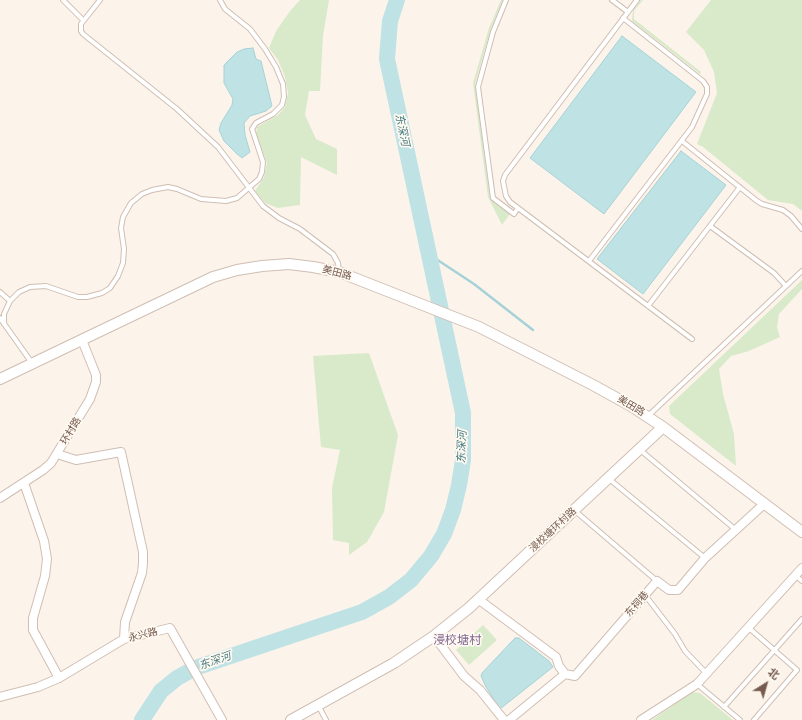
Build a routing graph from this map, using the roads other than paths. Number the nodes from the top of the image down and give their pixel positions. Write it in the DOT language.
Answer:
graph roads {
  1 [pos="63,0"];
  2 [pos="100,0"];
  3 [pos="220,0"];
  4 [pos="506,0"];
  5 [pos="612,0"];
  6 [pos="637,0"];
  7 [pos="628,12"];
  8 [pos="623,18"];
  9 [pos="83,20"];
  10 [pos="682,141"];
  11 [pos="740,187"];
  12 [pos="249,189"];
  13 [pos="518,208"];
  14 [pos="710,226"];
  15 [pos="802,229"];
  16 [pos="589,261"];
  17 [pos="802,271"];
  18 [pos="339,272"];
  19 [pos="786,286"];
  20 [pos="0,292"];
  21 [pos="10,301"];
  22 [pos="648,306"];
  23 [pos="0,318"];
  24 [pos="4,324"];
  25 [pos="692,339"];
  26 [pos="82,340"];
  27 [pos="32,364"];
  28 [pos="0,379"];
  29 [pos="648,416"];
  30 [pos="663,427"];
  31 [pos="639,449"];
  32 [pos="57,454"];
  33 [pos="608,478"];
  34 [pos="24,482"];
  35 [pos="0,498"];
  36 [pos="764,504"];
  37 [pos="574,510"];
  38 [pos="736,530"];
  39 [pos="802,532"];
  40 [pos="705,558"];
  41 [pos="802,568"];
  42 [pos="799,578"];
  43 [pos="657,581"];
  44 [pos="645,595"];
  45 [pos="478,599"];
  46 [pos="802,619"];
  47 [pos="749,628"];
  48 [pos="434,636"];
  49 [pos="124,639"];
  50 [pos="774,650"];
  51 [pos="565,674"];
  52 [pos="707,674"];
  53 [pos="59,678"];
  54 [pos="697,684"];
  55 [pos="0,697"];
  56 [pos="318,705"];
  57 [pos="724,707"];
  58 [pos="222,720"];
  59 [pos="291,720"];
  60 [pos="326,720"];
  61 [pos="504,720"];
  62 [pos="509,720"];
  63 [pos="641,720"];
  64 [pos="740,720"];
  65 [pos="754,720"];
  1 -- 9 [label="lane"];
  2 -- 9 [label="lane"];
  3 -- 12 [label="lane"];
  4 -- 13 [label="lane"];
  5 -- 7 [label="lane"];
  6 -- 7 [label="lane"];
  7 -- 8 [label="lane"];
  8 -- 10 [label="lane"];
  8 -- 13 [label="lane"];
  9 -- 12 [label="lane"];
  10 -- 11 [label="lane"];
  10 -- 16 [label="lane"];
  11 -- 14 [label="lane"];
  11 -- 15 [label="lane"];
  12 -- 18 [label="lane"];
  12 -- 21 [label="lane"];
  13 -- 16 [label="lane"];
  14 -- 19 [label="lane"];
  14 -- 22 [label="lane"];
  16 -- 22 [label="lane"];
  17 -- 19 [label="lane"];
  18 -- 26 [label="street, 美田路"];
  18 -- 29 [label="street, 美田路"];
  19 -- 29 [label="lane"];
  20 -- 21 [label="lane"];
  21 -- 24 [label="lane"];
  22 -- 25 [label="lane"];
  23 -- 24 [label="lane"];
  24 -- 27 [label="lane"];
  26 -- 27 [label="street, 美田路"];
  26 -- 32 [label="street, 环村路"];
  27 -- 28 [label="street, 美田路"];
  29 -- 30 [label="street, 美田路"];
  30 -- 31 [label="street, 浸校塘环村路"];
  30 -- 36 [label="street"];
  31 -- 33 [label="street, 浸校塘环村路"];
  31 -- 38 [label="lane"];
  32 -- 34 [label="street, 环村路"];
  32 -- 49 [label="street"];
  33 -- 37 [label="street, 浸校塘环村路"];
  33 -- 40 [label="lane"];
  34 -- 35 [label="street, 环村路"];
  34 -- 53 [label="street"];
  36 -- 38 [label="street"];
  36 -- 39 [label="street"];
  37 -- 43 [label="lane"];
  37 -- 45 [label="street, 浸校塘环村路"];
  38 -- 40 [label="street"];
  40 -- 43 [label="street"];
  41 -- 42 [label="street"];
  42 -- 47 [label="street"];
  43 -- 44 [label="street, 东祠巷"];
  44 -- 51 [label="street, 东祠巷"];
  44 -- 52 [label="lane"];
  45 -- 48 [label="street, 浸校塘环村路"];
  45 -- 51 [label="street"];
  46 -- 50 [label="lane"];
  47 -- 50 [label="lane"];
  47 -- 52 [label="street"];
  48 -- 56 [label="street, 浸校塘环村路"];
  48 -- 61 [label="street"];
  49 -- 53 [label="street, 永兴路"];
  49 -- 58 [label="street, 永兴路"];
  50 -- 57 [label="lane"];
  50 -- 65 [label="lane"];
  51 -- 62 [label="street, 东祠巷"];
  52 -- 54 [label="street"];
  53 -- 55 [label="street, 永兴路"];
  54 -- 57 [label="lane"];
  54 -- 63 [label="street"];
  56 -- 59 [label="street, 浸校塘环村路"];
  56 -- 60 [label="lane"];
  57 -- 64 [label="lane"];
}
